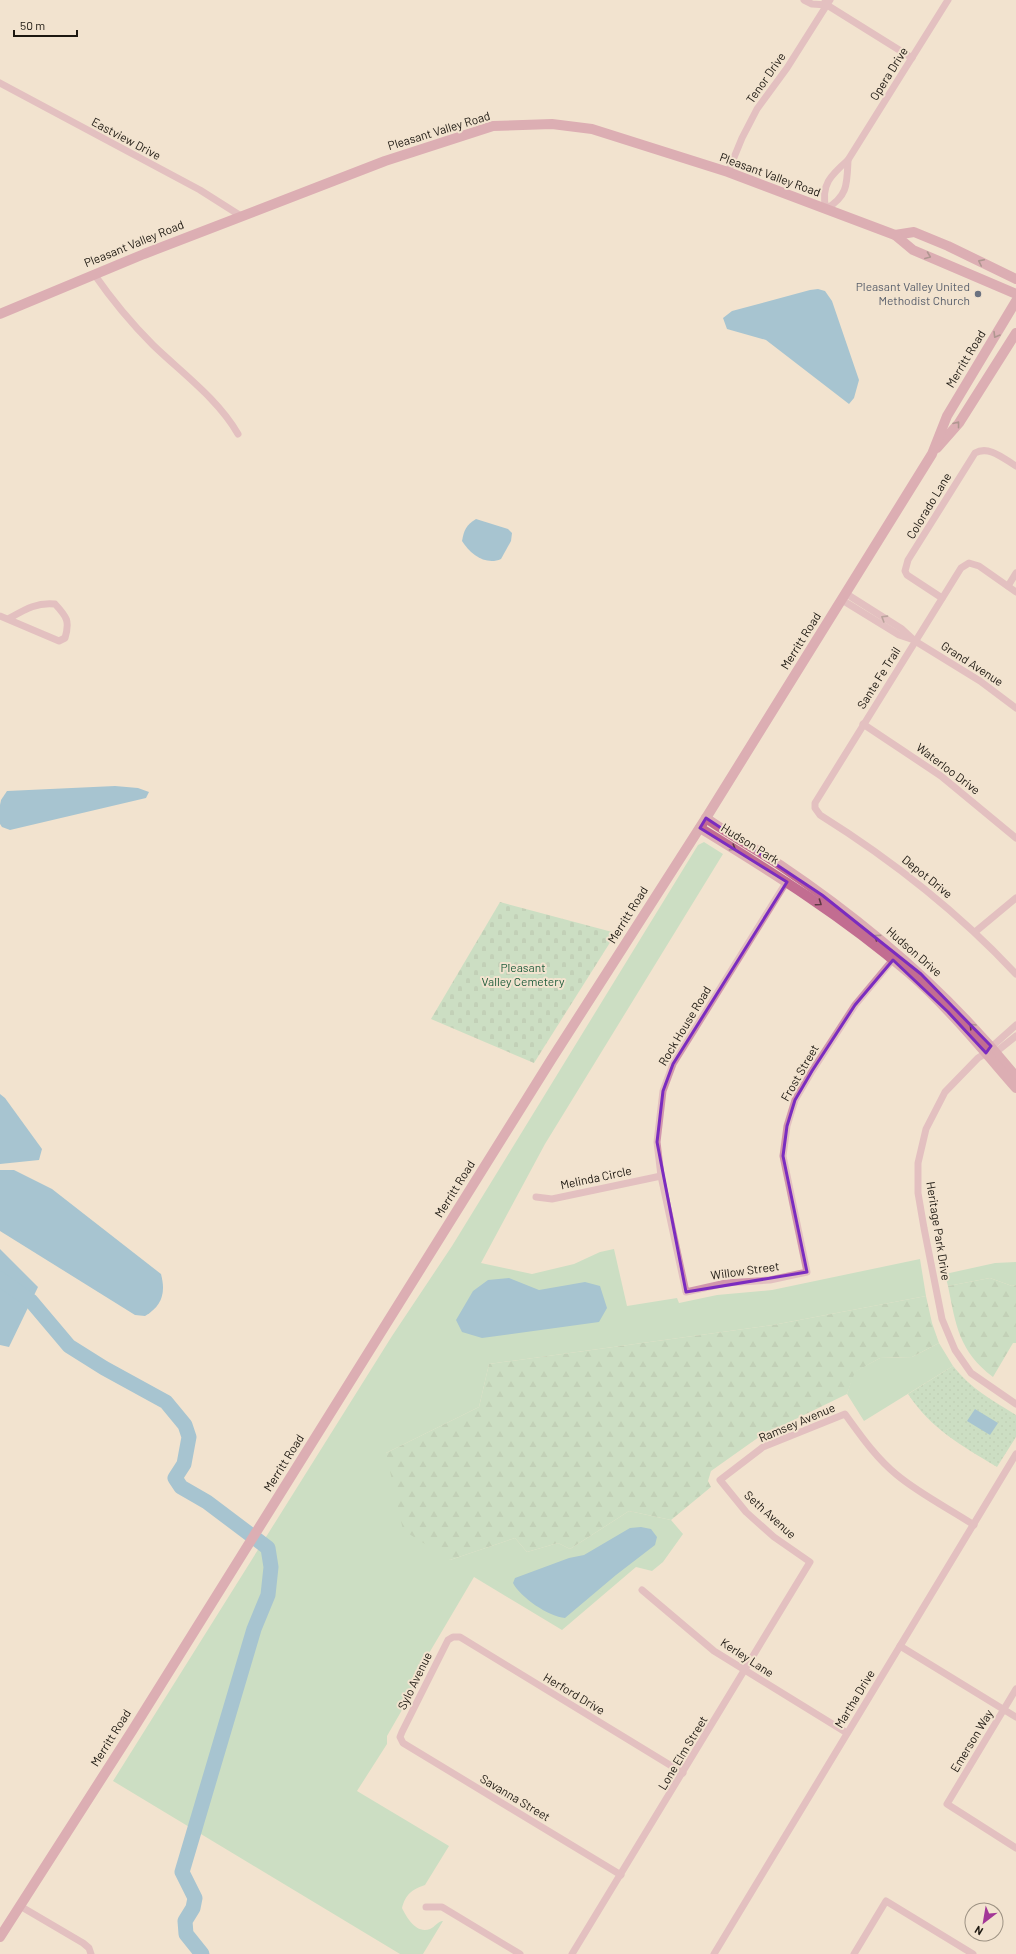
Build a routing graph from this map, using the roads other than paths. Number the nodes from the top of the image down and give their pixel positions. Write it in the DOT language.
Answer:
graph roads {
  1 [pos="804,0"];
  2 [pos="948,0"];
  3 [pos="827,2"];
  4 [pos="912,58"];
  5 [pos="0,83"];
  6 [pos="848,160"];
  7 [pos="728,172"];
  8 [pos="826,209"];
  9 [pos="241,216"];
  10 [pos="895,235"];
  11 [pos="94,274"];
  12 [pos="1016,279"];
  13 [pos="1016,294"];
  14 [pos="1016,302"];
  15 [pos="0,314"];
  16 [pos="1016,333"];
  17 [pos="238,434"];
  18 [pos="932,454"];
  19 [pos="1016,466"];
  20 [pos="1016,573"];
  21 [pos="1008,586"];
  22 [pos="1016,592"];
  23 [pos="844,596"];
  24 [pos="942,598"];
  25 [pos="0,616"];
  26 [pos="8,619"];
  27 [pos="916,641"];
  28 [pos="1016,708"];
  29 [pos="863,724"];
  30 [pos="815,808"];
  31 [pos="706,818"];
  32 [pos="700,828"];
  33 [pos="1016,838"];
  34 [pos="780,864"];
  35 [pos="787,881"];
  36 [pos="1016,898"];
  37 [pos="975,932"];
  38 [pos="896,957"];
  39 [pos="1016,974"];
  40 [pos="1016,1025"];
  41 [pos="1016,1036"];
  42 [pos="991,1051"];
  43 [pos="1016,1077"];
  44 [pos="1016,1088"];
  45 [pos="661,1176"];
  46 [pos="536,1198"];
  47 [pos="807,1272"];
  48 [pos="686,1292"];
  49 [pos="1016,1404"];
  50 [pos="1016,1454"];
  51 [pos="720,1480"];
  52 [pos="974,1525"];
  53 [pos="810,1562"];
  54 [pos="642,1590"];
  55 [pos="453,1637"];
  56 [pos="900,1646"];
  57 [pos="745,1671"];
  58 [pos="1016,1689"];
  59 [pos="1004,1709"];
  60 [pos="1016,1717"];
  61 [pos="847,1733"];
  62 [pos="400,1737"];
  63 [pos="683,1773"];
  64 [pos="1016,1848"];
  65 [pos="621,1875"];
  66 [pos="20,1906"];
  67 [pos="426,1907"];
  68 [pos="0,1937"];
  69 [pos="91,1954"];
  70 [pos="520,1954"];
  71 [pos="572,1954"];
  72 [pos="714,1954"];
  73 [pos="854,1954"];
  74 [pos="973,1954"];
  1 -- 3 [label="street"];
  2 -- 4 [label="street, Opera Drive"];
  3 -- 4 [label="street"];
  3 -- 7 [label="street, Tenor Drive"];
  4 -- 6 [label="street, Opera Drive"];
  5 -- 9 [label="street, Eastview Drive"];
  6 -- 8 [label="street, Opera Drive"];
  6 -- 8 [label="street"];
  7 -- 8 [label="main road, Pleasant Valley Road"];
  7 -- 9 [label="main road, Pleasant Valley Road"];
  8 -- 10 [label="main road, Pleasant Valley Road"];
  9 -- 11 [label="main road, Pleasant Valley Road"];
  12 -- 10 [label="main road, Pleasant Valley Road, one-way"];
  10 -- 13 [label="main road, Pleasant Valley Road, one-way"];
  11 -- 15 [label="main road, Pleasant Valley Road"];
  11 -- 17 [label="street"];
  14 -- 18 [label="main road, Merritt Road, one-way"];
  18 -- 16 [label="main road, Merritt Road, one-way"];
  18 -- 23 [label="main road, Merritt Road"];
  19 -- 24 [label="street, Colorado Lane"];
  20 -- 21 [label="street"];
  21 -- 22 [label="street"];
  21 -- 24 [label="street, Sante Fe Trail"];
  23 -- 27 [label="street, Grand Avenue"];
  23 -- 31 [label="main road, Merritt Road"];
  24 -- 27 [label="street, Sante Fe Trail"];
  25 -- 26 [label="street"];
  26 -- 26 [label="street"];
  27 -- 28 [label="street, Grand Avenue"];
  27 -- 29 [label="street, Sante Fe Trail"];
  29 -- 30 [label="street, Sante Fe Trail"];
  29 -- 33 [label="street, Waterloo Drive"];
  30 -- 37 [label="street, Depot Drive"];
  31 -- 32 [label="main road, Merritt Road"];
  31 -- 34 [label="main road, Hudson Park"];
  32 -- 35 [label="main road, Hudson Park, one-way"];
  32 -- 66 [label="main road, Merritt Road"];
  38 -- 34 [label="main road, Hudson Drive, one-way"];
  35 -- 38 [label="main road, Hudson Drive, one-way"];
  35 -- 45 [label="street, Rock House Road"];
  36 -- 37 [label="street"];
  37 -- 39 [label="street, Depot Drive"];
  38 -- 42 [label="main road, Hudson Drive"];
  38 -- 47 [label="street, Frost Street"];
  40 -- 42 [label="street"];
  41 -- 42 [label="street"];
  42 -- 43 [label="main road, Hudson Drive"];
  42 -- 44 [label="main road, Hudson Drive"];
  42 -- 49 [label="street, Heritage Park Drive"];
  45 -- 46 [label="street, Melinda Circle"];
  45 -- 48 [label="street, Rock House Road"];
  47 -- 48 [label="street, Willow Street"];
  50 -- 52 [label="street, Martha Drive"];
  51 -- 52 [label="street, Ramsey Avenue"];
  51 -- 53 [label="street, Seth Avenue"];
  52 -- 56 [label="street, Martha Drive"];
  53 -- 57 [label="street, Lone Elm Street"];
  54 -- 57 [label="street, Kerley Lane"];
  55 -- 62 [label="street, Sylo Avenue"];
  55 -- 63 [label="street, Herford Drive"];
  56 -- 59 [label="street"];
  56 -- 61 [label="street, Martha Drive"];
  57 -- 61 [label="street, Kerley Lane"];
  57 -- 63 [label="street, Lone Elm Street"];
  58 -- 59 [label="street, Emerson Way"];
  59 -- 60 [label="street"];
  59 -- 64 [label="street, Emerson Way"];
  61 -- 72 [label="street, Martha Drive"];
  62 -- 65 [label="street, Savanna Street"];
  63 -- 65 [label="street, Lone Elm Street"];
  65 -- 71 [label="street, Lone Elm Street"];
  66 -- 68 [label="main road, Merritt Road"];
  66 -- 69 [label="street"];
  67 -- 70 [label="street"];
  73 -- 74 [label="street"];
}
